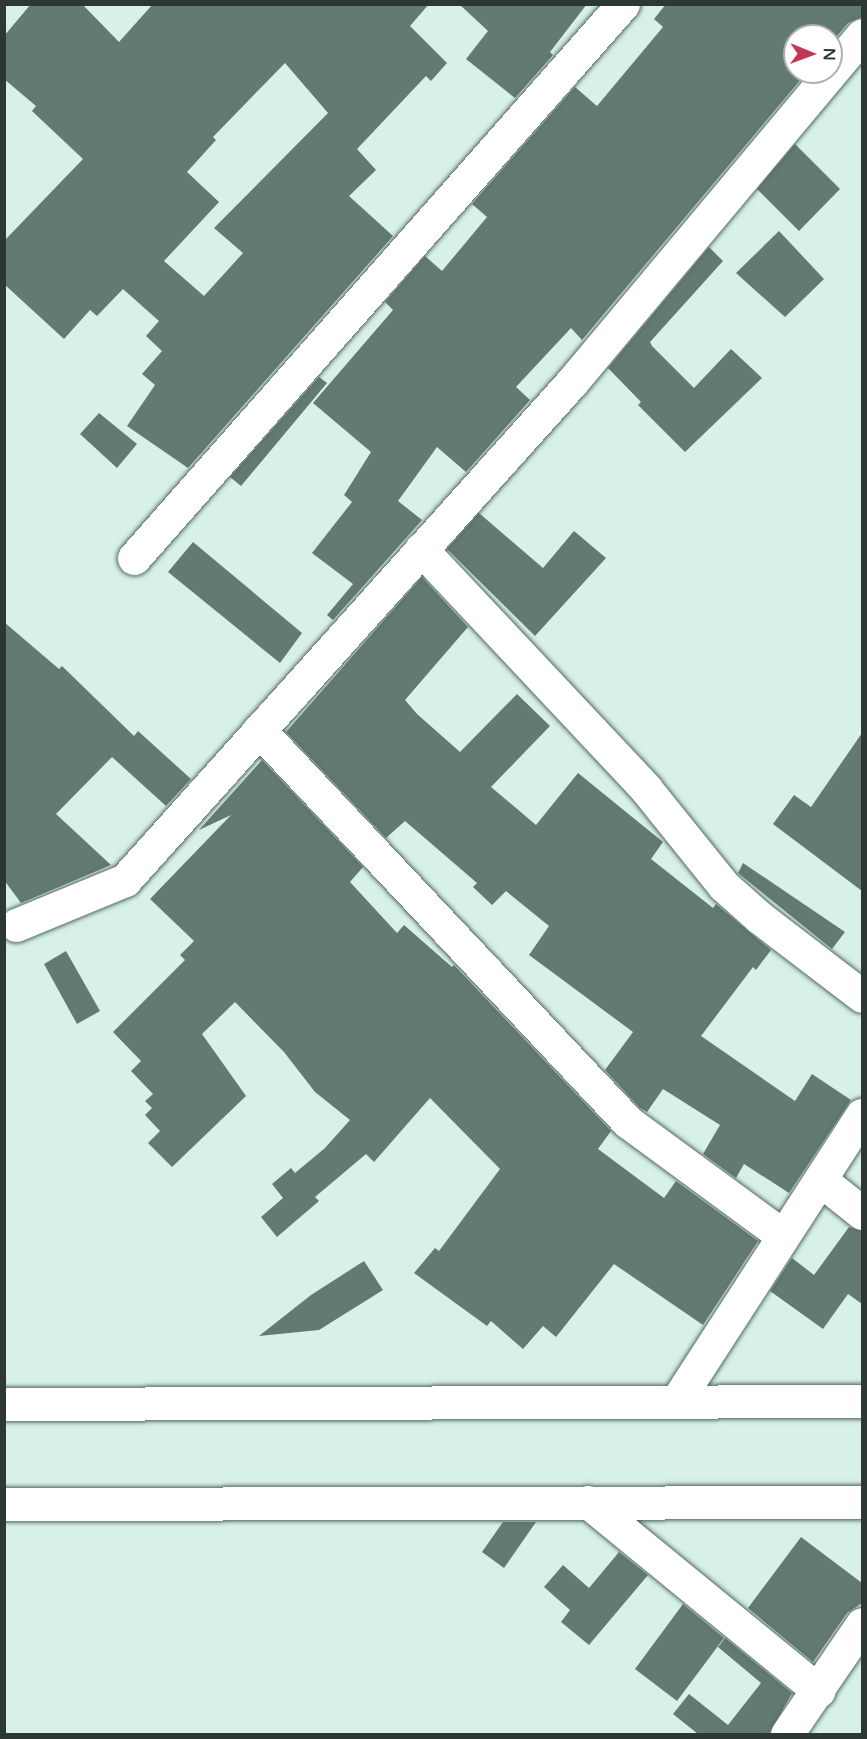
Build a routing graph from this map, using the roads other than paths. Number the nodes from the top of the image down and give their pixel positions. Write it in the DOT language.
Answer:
graph roads {
  1 [pos="623,4"];
  2 [pos="862,35"];
  3 [pos="421,549"];
  4 [pos="134,558"];
  5 [pos="260,730"];
  6 [pos="16,925"];
  7 [pos="862,996"];
  8 [pos="862,1116"];
  9 [pos="822,1181"];
  10 [pos="862,1213"];
  11 [pos="783,1236"];
  12 [pos="862,1401"];
  13 [pos="676,1402"];
  14 [pos="4,1404"];
  15 [pos="588,1502"];
  16 [pos="862,1502"];
  17 [pos="4,1504"];
  18 [pos="862,1624"];
  19 [pos="819,1691"];
  20 [pos="787,1734"];
  1 -- 4 [label="street"];
  2 -- 3 [label="street"];
  3 -- 5 [label="street"];
  3 -- 7 [label="street"];
  5 -- 6 [label="street"];
  5 -- 11 [label="street"];
  8 -- 9 [label="street"];
  9 -- 10 [label="street"];
  9 -- 11 [label="street"];
  11 -- 13 [label="street"];
  12 -- 13 [label="street"];
  13 -- 14 [label="street"];
  15 -- 16 [label="street"];
  15 -- 17 [label="street"];
  15 -- 19 [label="street"];
  18 -- 19 [label="street"];
  19 -- 20 [label="street"];
}
